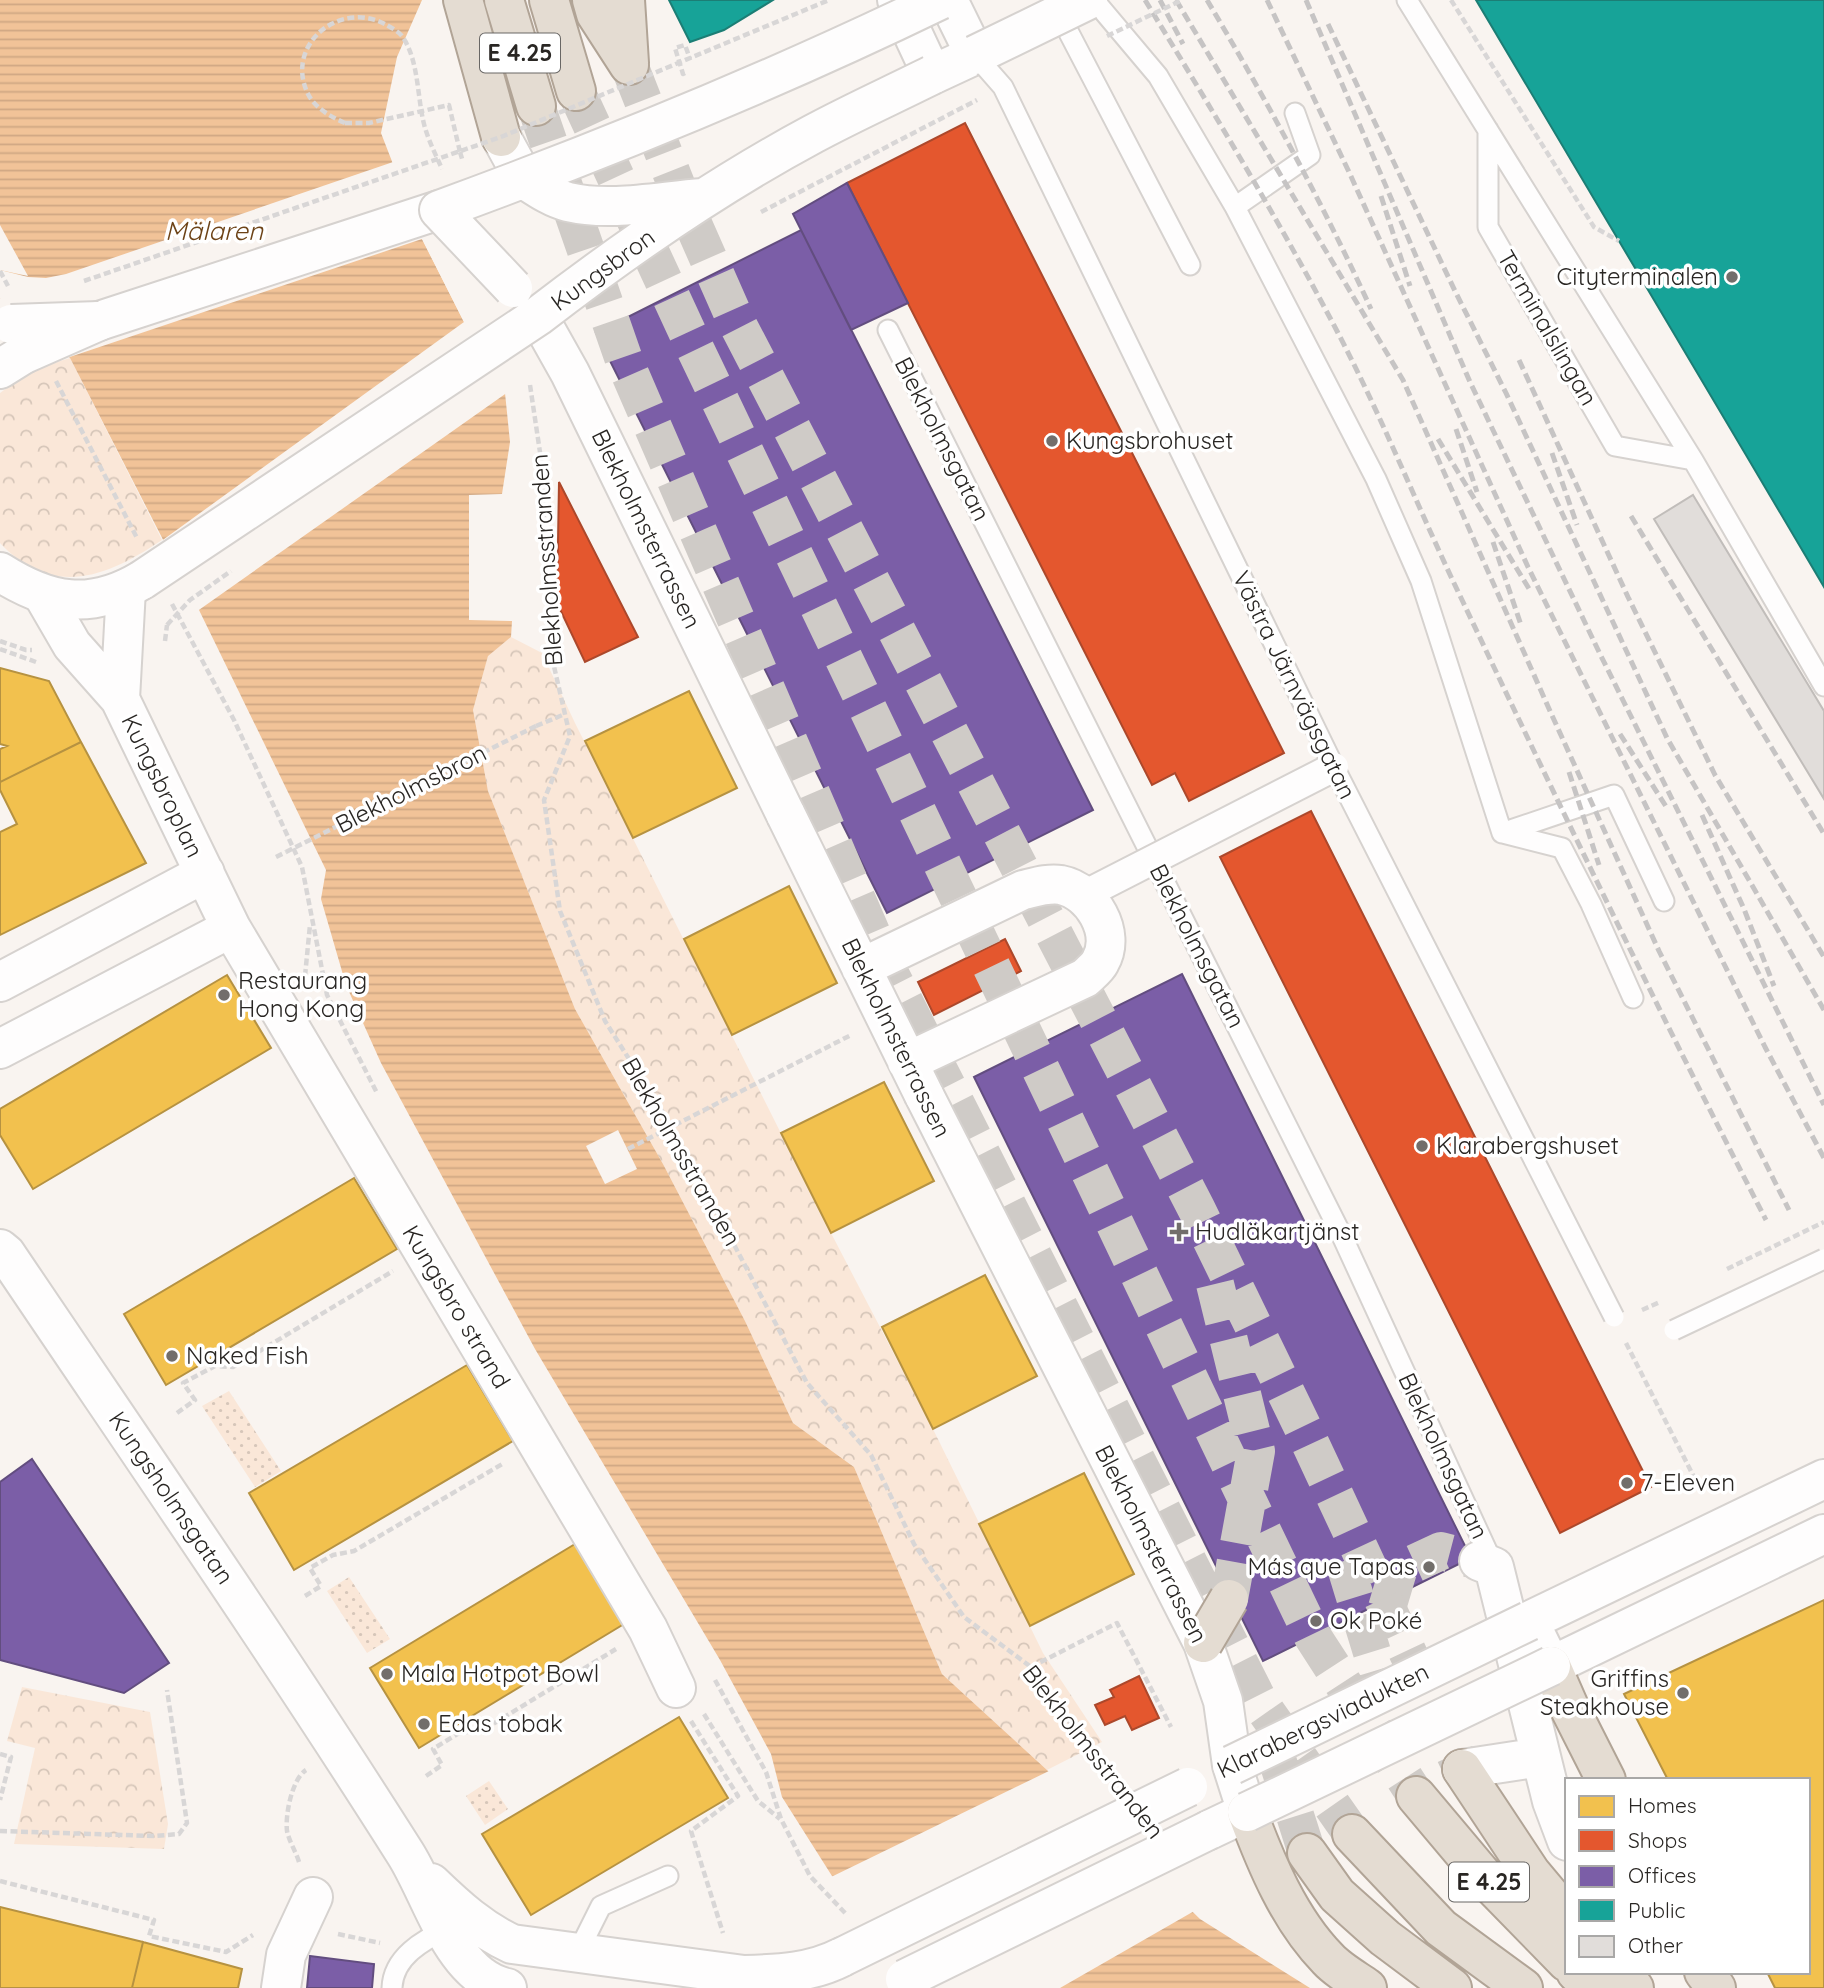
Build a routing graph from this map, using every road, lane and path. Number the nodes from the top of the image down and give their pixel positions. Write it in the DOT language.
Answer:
graph roads {
  1 [pos="463,0"];
  2 [pos="504,0"];
  3 [pos="549,0"];
  4 [pos="592,0"];
  5 [pos="625,0"];
  6 [pos="829,0"];
  7 [pos="940,0"];
  8 [pos="948,0"];
  9 [pos="1051,0"];
  10 [pos="1088,0"];
  11 [pos="1094,0"];
  12 [pos="1182,0"];
  13 [pos="1407,0"];
  14 [pos="1451,0"];
  15 [pos="901,8"];
  16 [pos="1098,41"];
  17 [pos="975,55"];
  18 [pos="690,60"];
  19 [pos="689,72"];
  20 [pos="932,75"];
  21 [pos="1003,87"];
  22 [pos="576,91"];
  23 [pos="536,106"];
  24 [pos="1295,113"];
  25 [pos="1488,129"];
  26 [pos="501,136"];
  27 [pos="460,152"];
  28 [pos="524,179"];
  29 [pos="442,193"];
  30 [pos="705,197"];
  31 [pos="1235,207"];
  32 [pos="751,217"];
  33 [pos="1619,241"];
  34 [pos="1189,265"];
  35 [pos="75,283"];
  36 [pos="0,286"];
  37 [pos="538,316"];
  38 [pos="888,330"];
  39 [pos="9,331"];
  40 [pos="526,374"];
  41 [pos="1693,460"];
  42 [pos="0,572"];
  43 [pos="134,584"];
  44 [pos="43,595"];
  45 [pos="167,625"];
  46 [pos="164,642"];
  47 [pos="0,649"];
  48 [pos="45,665"];
  49 [pos="1824,686"];
  50 [pos="120,699"];
  51 [pos="565,714"];
  52 [pos="1334,767"];
  53 [pos="1502,833"];
  54 [pos="276,857"];
  55 [pos="205,873"];
  56 [pos="1084,895"];
  57 [pos="1664,901"];
  58 [pos="231,928"];
  59 [pos="861,968"];
  60 [pos="0,982"];
  61 [pos="1633,998"];
  62 [pos="839,1041"];
  63 [pos="0,1049"];
  64 [pos="907,1062"];
  65 [pos="672,1127"];
  66 [pos="628,1149"];
  67 [pos="0,1249"];
  68 [pos="424,1253"];
  69 [pos="1824,1259"];
  70 [pos="1614,1317"];
  71 [pos="1674,1330"];
  72 [pos="177,1413"];
  73 [pos="537,1443"];
  74 [pos="1824,1479"];
  75 [pos="1697,1483"];
  76 [pos="1824,1534"];
  77 [pos="1487,1564"];
  78 [pos="305,1596"];
  79 [pos="1229,1599"];
  80 [pos="1529,1621"];
  81 [pos="648,1629"];
  82 [pos="1203,1643"];
  83 [pos="1551,1666"];
  84 [pos="1031,1667"];
  85 [pos="167,1690"];
  86 [pos="682,1703"];
  87 [pos="1171,1727"];
  88 [pos="340,1750"];
  89 [pos="0,1754"];
  90 [pos="1541,1757"];
  91 [pos="1233,1765"];
  92 [pos="1462,1769"];
  93 [pos="426,1776"];
  94 [pos="1605,1778"];
  95 [pos="1115,1786"];
  96 [pos="1416,1796"];
  97 [pos="0,1800"];
  98 [pos="1247,1812"];
  99 [pos="0,1831"];
  100 [pos="1352,1834"];
  101 [pos="1565,1836"];
  102 [pos="1307,1853"];
  103 [pos="667,1876"];
  104 [pos="0,1881"];
  105 [pos="313,1897"];
  106 [pos="1565,1914"];
  107 [pos="855,1923"];
  108 [pos="457,1924"];
  109 [pos="1441,1928"];
  110 [pos="723,1934"];
  111 [pos="512,1944"];
  112 [pos="412,1948"];
  113 [pos="226,1952"];
  114 [pos="578,1952"];
  115 [pos="1565,1960"];
  116 [pos="1578,1974"];
  117 [pos="1620,1974"];
  118 [pos="1685,1974"];
  119 [pos="1705,1974"];
  120 [pos="281,1988"];
  121 [pos="392,1988"];
  122 [pos="505,1988"];
  123 [pos="886,1988"];
  124 [pos="1367,1988"];
  125 [pos="1452,1988"];
  126 [pos="1507,1988"];
  127 [pos="1523,1988"];
  128 [pos="1593,1988"];
  129 [pos="1634,1988"];
  130 [pos="1702,1988"];
  131 [pos="1716,1988"];
  1 -- 26 [label="highway"];
  2 -- 23 [label="highway, E 4.25"];
  3 -- 22 [label="highway, E 4.25"];
  4 -- 5 [label="highway"];
  6 -- 18 [label="path, bridge"];
  7 -- 15 [label="street, bridge"];
  8 -- 17 [label="street"];
  9 -- 34 [label="lane"];
  10 -- 17 [label="street, Kungsbron, bridge"];
  11 -- 31 [label="lane"];
  12 -- 16 [label="path, bridge"];
  13 -- 25 [label="lane"];
  14 -- 33 [label="path"];
  15 -- 20 [label="street"];
  15 -- 28 [label="street, bridge"];
  17 -- 20 [label="street, Kungsbron"];
  17 -- 21 [label="lane, Västra Järnvägsgatan, bridge"];
  18 -- 19 [label="path"];
  18 -- 26 [label="path, bridge"];
  20 -- 30 [label="street, Kungsbron, bridge"];
  21 -- 32 [label="path, bridge"];
  21 -- 52 [label="lane, Västra Järnvägsgatan, bridge"];
  24 -- 31 [label="lane"];
  25 -- 41 [label="lane"];
  25 -- 41 [label="lane, Terminalslingan"];
  26 -- 27 [label="path, bridge"];
  26 -- 28 [label="street"];
  27 -- 29 [label="path, bridge"];
  27 -- 35 [label="path, bridge"];
  28 -- 29 [label="street, bridge"];
  28 -- 30 [label="street, bridge"];
  29 -- 37 [label="street, Blekholmsterrassen, bridge"];
  29 -- 39 [label="street, bridge"];
  30 -- 37 [label="street, Kungsbron, bridge"];
  31 -- 53 [label="lane"];
  36 -- 39 [label="path"];
  37 -- 43 [label="street, Kungsbron, bridge"];
  37 -- 59 [label="street, Blekholmsterrassen, bridge"];
  38 -- 77 [label="lane, Blekholmsgatan"];
  40 -- 51 [label="path, Blekholmsstranden"];
  41 -- 49 [label="lane"];
  42 -- 44 [label="street"];
  43 -- 44 [label="street"];
  43 -- 50 [label="street, Kungsbroplan"];
  44 -- 50 [label="street, Kungsbroplan"];
  45 -- 46 [label="path"];
  47 -- 48 [label="path"];
  50 -- 55 [label="street, Kungsbroplan"];
  51 -- 54 [label="path, Blekholmsbron, bridge"];
  51 -- 65 [label="path, Blekholmsstranden"];
  52 -- 56 [label="street, bridge"];
  52 -- 70 [label="lane, Västra Järnvägsgatan, bridge"];
  53 -- 57 [label="lane"];
  53 -- 61 [label="lane"];
  55 -- 58 [label="street, Kungsbro strand"];
  55 -- 60 [label="street"];
  56 -- 59 [label="street, bridge"];
  56 -- 64 [label="street, bridge"];
  58 -- 63 [label="street"];
  58 -- 68 [label="street, Kungsbro strand"];
  59 -- 64 [label="street, Blekholmsterrassen, bridge"];
  62 -- 65 [label="path"];
  64 -- 82 [label="street, Blekholmsterrassen, bridge"];
  65 -- 66 [label="path"];
  65 -- 84 [label="path, Blekholmsstranden"];
  67 -- 88 [label="street, Kungsholmsgatan"];
  68 -- 72 [label="path"];
  68 -- 73 [label="street, Kungsbro strand"];
  69 -- 71 [label="lane, bridge"];
  70 -- 75 [label="path"];
  73 -- 78 [label="path"];
  73 -- 81 [label="street, Kungsbro strand"];
  74 -- 80 [label="street, Klarabergsviadukten"];
  76 -- 83 [label="street, Klarabergsviadukten"];
  77 -- 90 [label="street"];
  79 -- 82 [label="highway, bridge"];
  80 -- 83 [label="street"];
  80 -- 91 [label="street, Klarabergsviadukten, bridge"];
  81 -- 86 [label="street, Kungsbro strand"];
  81 -- 93 [label="path"];
  82 -- 91 [label="street, Blekholmsterrassen"];
  83 -- 94 [label="highway"];
  83 -- 98 [label="street, Klarabergsviadukten, bridge"];
  84 -- 87 [label="path"];
  84 -- 95 [label="path, Blekholmsstranden"];
  85 -- 99 [label="path"];
  86 -- 107 [label="path"];
  86 -- 110 [label="path"];
  88 -- 105 [label="path"];
  88 -- 108 [label="street, Kungsholmsgatan"];
  89 -- 97 [label="path"];
  90 -- 92 [label="street"];
  90 -- 101 [label="street"];
  91 -- 98 [label="street, Blekholmsterrassen"];
  91 -- 114 [label="street, Klarabergsviadukten, bridge"];
  92 -- 106 [label="highway"];
  96 -- 115 [label="highway, E 4.25"];
  98 -- 123 [label="street, Klarabergsviadukten, bridge"];
  98 -- 124 [label="highway"];
  100 -- 109 [label="highway, E 4.25"];
  102 -- 125 [label="highway"];
  103 -- 114 [label="lane"];
  104 -- 113 [label="path"];
  105 -- 112 [label="path"];
  105 -- 120 [label="street"];
  108 -- 111 [label="street, Kungsholmsgatan"];
  108 -- 112 [label="lane"];
  108 -- 122 [label="street, Kungsholmsgatan"];
  109 -- 126 [label="street"];
  109 -- 127 [label="highway, E 4.25"];
  111 -- 114 [label="street, Klarabergsviadukten"];
  112 -- 121 [label="lane"];
  116 -- 128 [label="highway"];
  117 -- 129 [label="highway"];
  118 -- 130 [label="street"];
  119 -- 131 [label="highway"];
}
